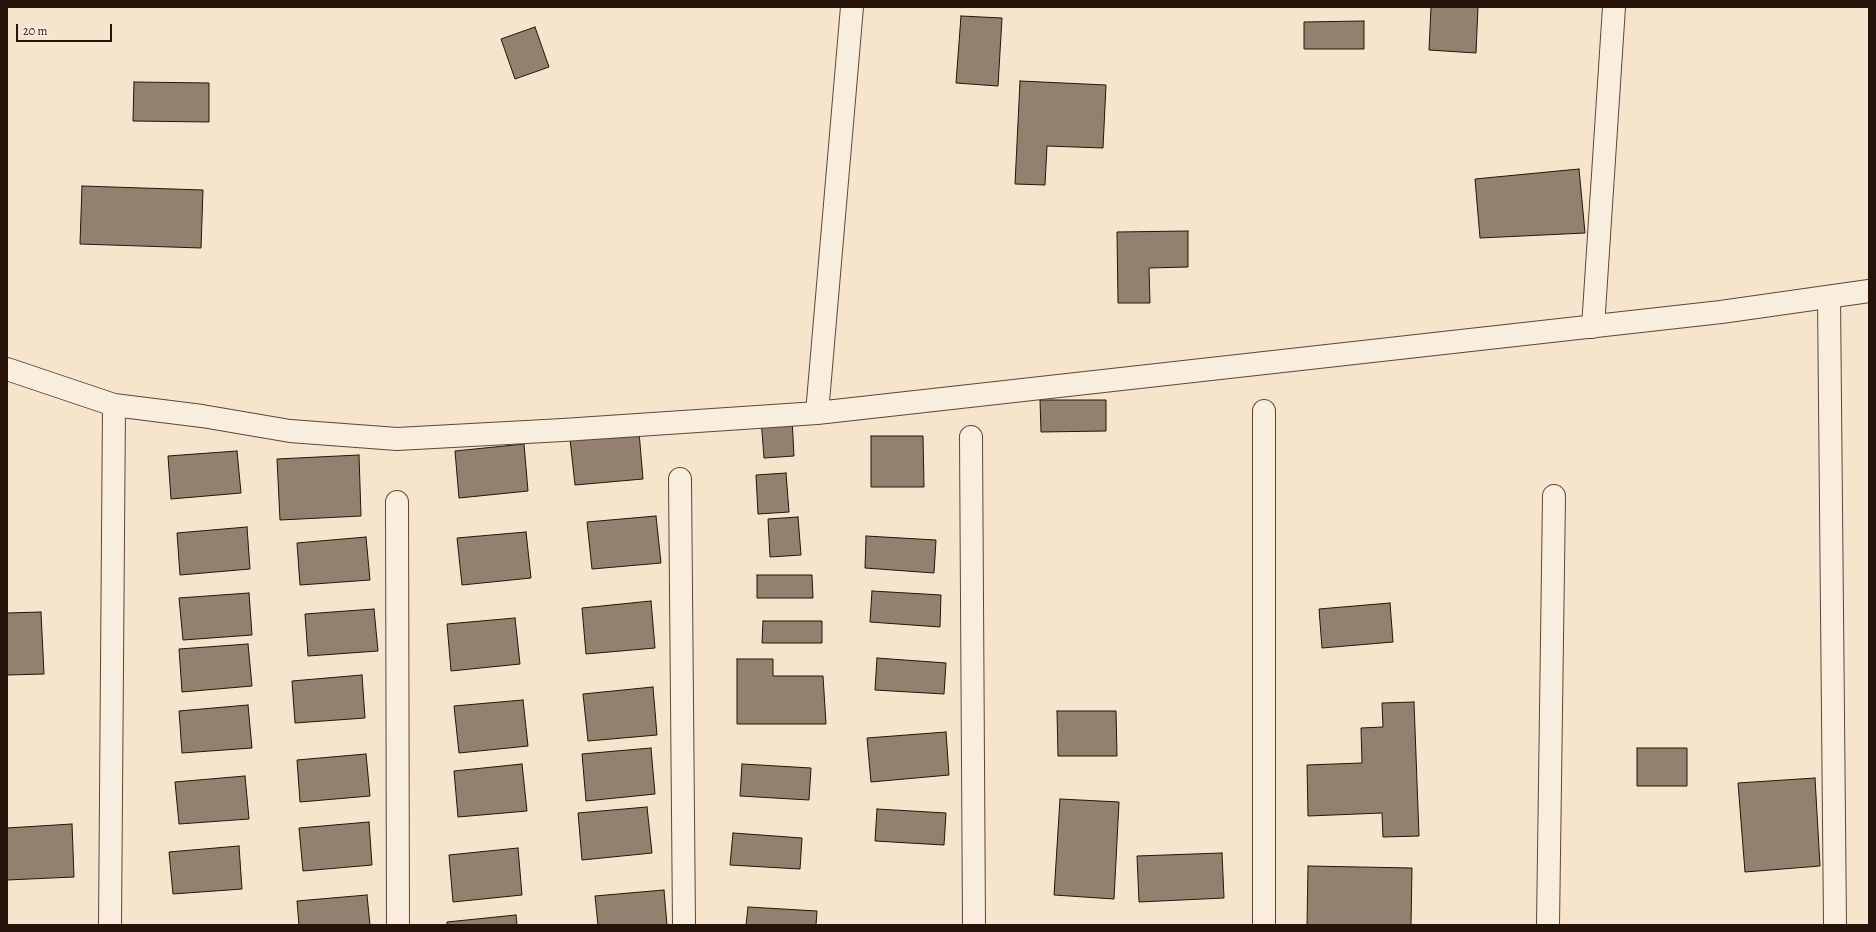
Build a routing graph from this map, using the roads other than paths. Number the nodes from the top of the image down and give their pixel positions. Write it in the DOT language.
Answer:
graph roads {
  1 [pos="852,7"];
  2 [pos="1614,7"];
  3 [pos="1869,291"];
  4 [pos="1828,296"];
  5 [pos="1593,327"];
  6 [pos="7,369"];
  7 [pos="114,406"];
  8 [pos="1264,411"];
  9 [pos="817,413"];
  10 [pos="971,437"];
  11 [pos="680,479"];
  12 [pos="1554,496"];
  13 [pos="397,502"];
  14 [pos="110,925"];
  15 [pos="398,925"];
  16 [pos="684,925"];
  17 [pos="974,925"];
  18 [pos="1264,925"];
  19 [pos="1548,925"];
  20 [pos="1835,925"];
  1 -- 9 [label="street"];
  2 -- 5 [label="street"];
  3 -- 4 [label="street"];
  4 -- 5 [label="street"];
  4 -- 20 [label="street"];
  5 -- 9 [label="street"];
  6 -- 7 [label="street"];
  7 -- 9 [label="street"];
  7 -- 14 [label="street"];
  8 -- 18 [label="street"];
  10 -- 17 [label="street"];
  11 -- 16 [label="street"];
  12 -- 19 [label="street"];
  13 -- 15 [label="street"];
}
